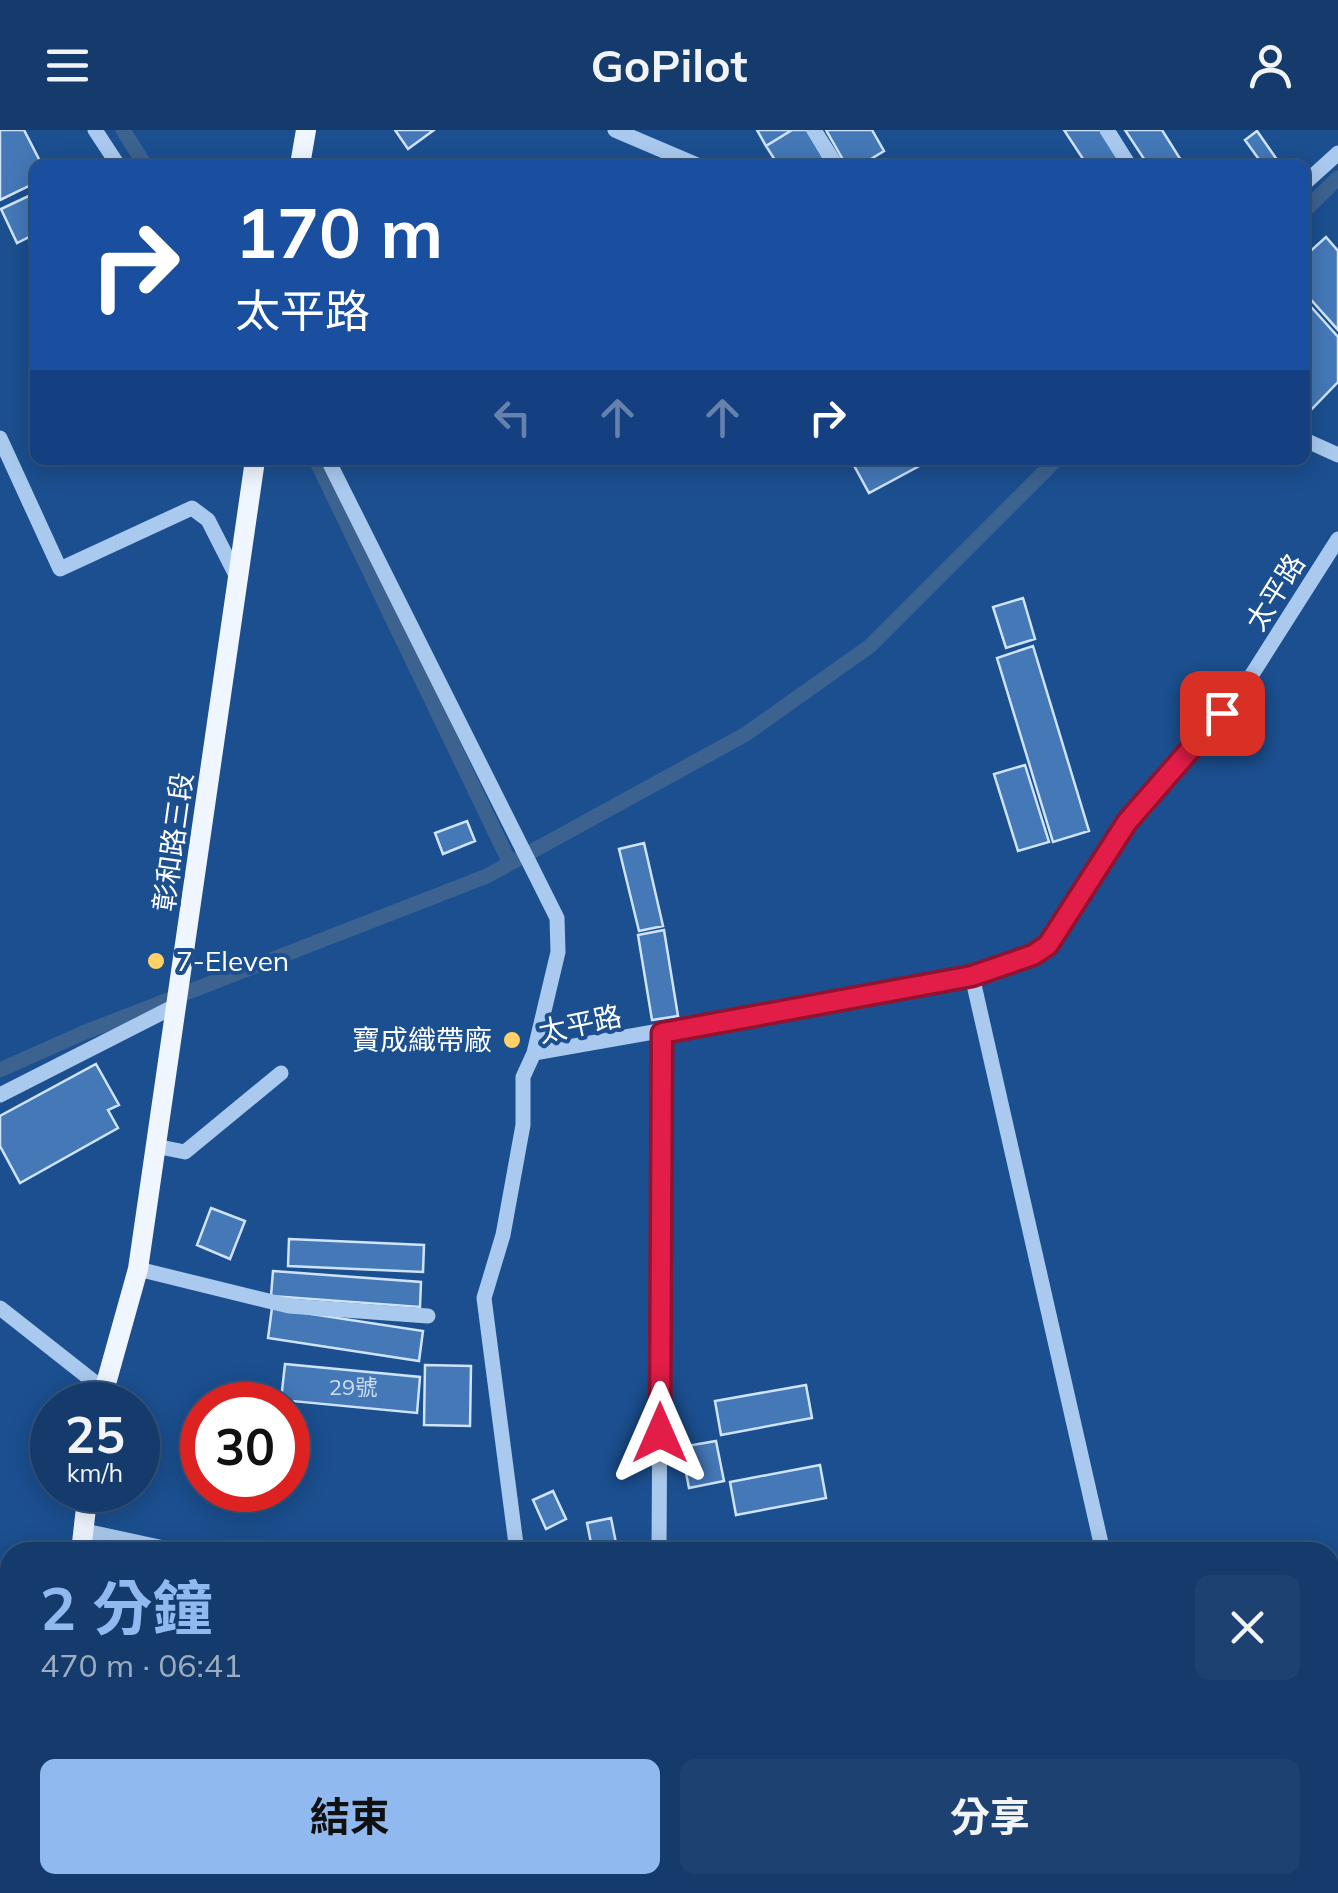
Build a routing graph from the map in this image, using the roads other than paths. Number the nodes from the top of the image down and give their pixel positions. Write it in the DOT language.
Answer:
graph roads {
  1 [pos="95,130"];
  2 [pos="306,130"];
  3 [pos="616,130"];
  4 [pos="814,130"];
  5 [pos="1107,130"];
  6 [pos="1338,154"];
  7 [pos="115,160"];
  8 [pos="301,160"];
  9 [pos="685,160"];
  10 [pos="833,160"];
  11 [pos="1127,160"];
  12 [pos="1310,179"];
  13 [pos="0,438"];
  14 [pos="1310,442"];
  15 [pos="1338,454"];
  16 [pos="254,465"];
  17 [pos="331,465"];
  18 [pos="1338,539"];
  19 [pos="238,580"];
  20 [pos="972,976"];
  21 [pos="177,1005"];
  22 [pos="662,1033"];
  23 [pos="534,1053"];
  24 [pos="281,1073"];
  25 [pos="0,1095"];
  26 [pos="155,1146"];
  27 [pos="138,1269"];
  28 [pos="0,1308"];
  29 [pos="428,1316"];
  30 [pos="84,1382"];
  31 [pos="105,1382"];
  32 [pos="86,1512"];
  33 [pos="83,1542"];
  34 [pos="516,1542"];
  35 [pos="659,1542"];
  36 [pos="1100,1542"];
  1 -- 7 [label="street"];
  2 -- 8 [label="main road"];
  3 -- 9 [label="street"];
  4 -- 10 [label="street"];
  5 -- 11 [label="street"];
  6 -- 12 [label="street"];
  13 -- 19 [label="street"];
  14 -- 15 [label="street"];
  16 -- 19 [label="main road, 彰和路三段"];
  17 -- 23 [label="street"];
  18 -- 20 [label="street, 太平路"];
  19 -- 21 [label="main road, 彰和路三段"];
  20 -- 22 [label="street, 太平路"];
  20 -- 36 [label="street"];
  21 -- 25 [label="street"];
  21 -- 26 [label="main road, 彰和路三段"];
  22 -- 23 [label="street, 太平路"];
  22 -- 35 [label="street"];
  23 -- 34 [label="street, 太平路"];
  24 -- 26 [label="street"];
  26 -- 27 [label="main road, 彰和路三段"];
  27 -- 29 [label="street"];
  27 -- 31 [label="main road, 彰和路三段"];
  28 -- 30 [label="street"];
  32 -- 33 [label="main road"];
}
